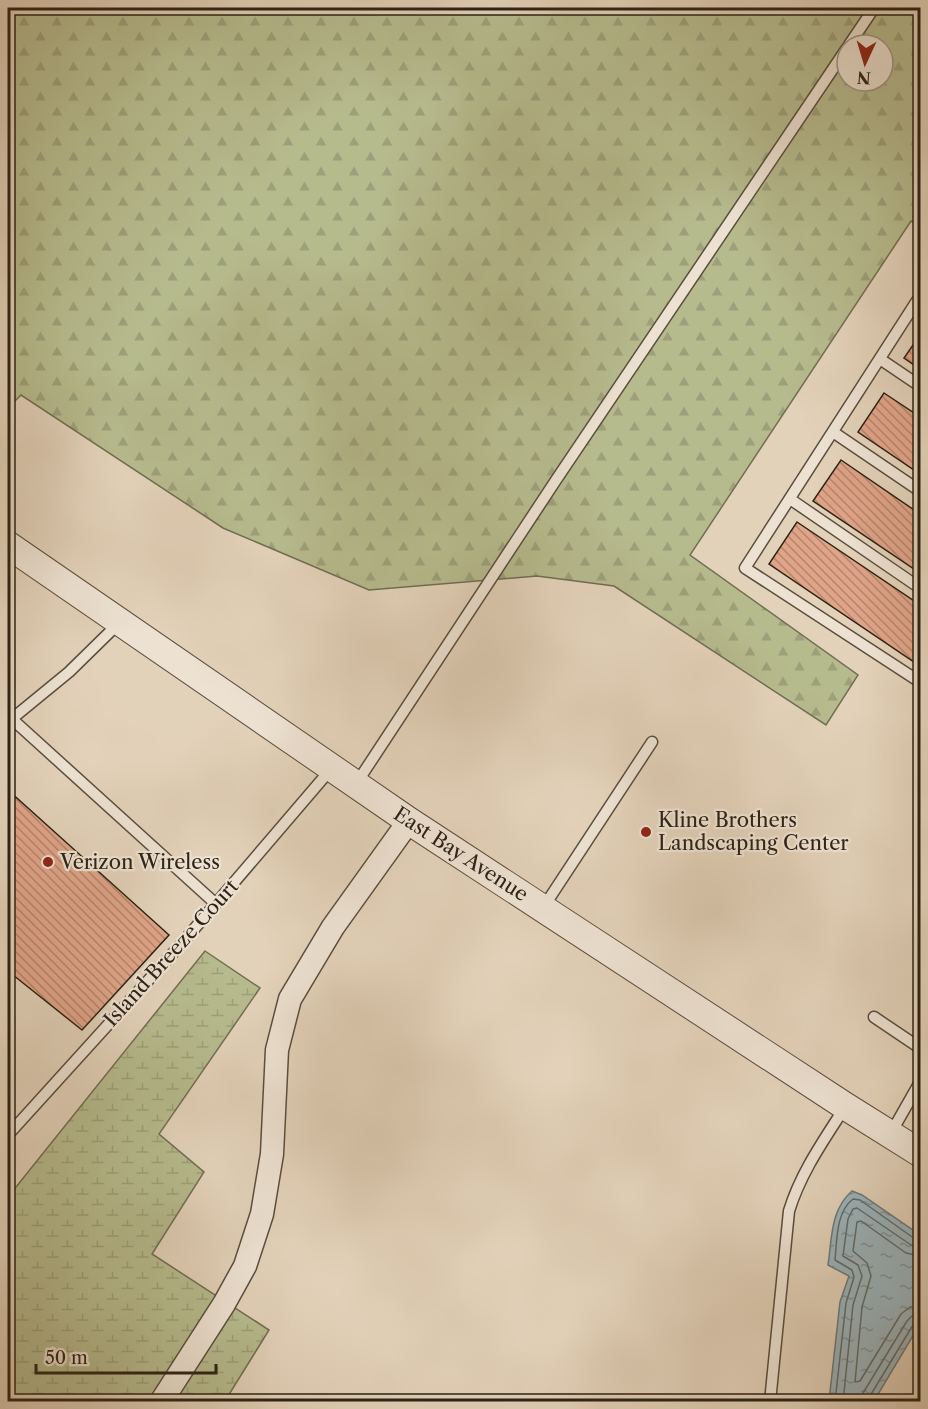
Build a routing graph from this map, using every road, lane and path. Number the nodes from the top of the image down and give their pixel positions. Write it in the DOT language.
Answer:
graph roads {
  1 [pos="874,8"];
  2 [pos="857,33"];
  3 [pos="835,65"];
  4 [pos="921,296"];
  5 [pos="880,359"];
  6 [pos="921,386"];
  7 [pos="833,432"];
  8 [pos="921,491"];
  9 [pos="790,500"];
  10 [pos="8,545"];
  11 [pos="921,588"];
  12 [pos="119,623"];
  13 [pos="921,682"];
  14 [pos="10,721"];
  15 [pos="652,742"];
  16 [pos="332,769"];
  17 [pos="356,784"];
  18 [pos="408,821"];
  19 [pos="216,903"];
  20 [pos="543,908"];
  21 [pos="874,1017"];
  22 [pos="921,1048"];
  23 [pos="921,1082"];
  24 [pos="845,1106"];
  25 [pos="891,1134"];
  26 [pos="8,1135"];
  27 [pos="921,1153"];
  28 [pos="161,1401"];
  29 [pos="770,1401"];
  1 -- 2 [label="lane"];
  3 -- 17 [label="lane"];
  4 -- 5 [label="lane"];
  5 -- 6 [label="lane"];
  5 -- 7 [label="lane"];
  7 -- 8 [label="lane"];
  7 -- 9 [label="lane"];
  9 -- 11 [label="lane"];
  9 -- 13 [label="lane"];
  10 -- 12 [label="street, East Bay Avenue"];
  12 -- 14 [label="lane"];
  12 -- 16 [label="street, East Bay Avenue"];
  14 -- 19 [label="lane"];
  15 -- 20 [label="lane"];
  16 -- 17 [label="street, East Bay Avenue"];
  16 -- 19 [label="lane, Island Breeze Court"];
  17 -- 18 [label="street, East Bay Avenue"];
  18 -- 20 [label="street, East Bay Avenue"];
  18 -- 28 [label="street"];
  19 -- 26 [label="lane, Island Breeze Court"];
  20 -- 24 [label="street, East Bay Avenue"];
  21 -- 22 [label="lane"];
  23 -- 25 [label="lane"];
  24 -- 25 [label="street, East Bay Avenue"];
  24 -- 29 [label="lane"];
  25 -- 27 [label="street, East Bay Avenue"];
}
